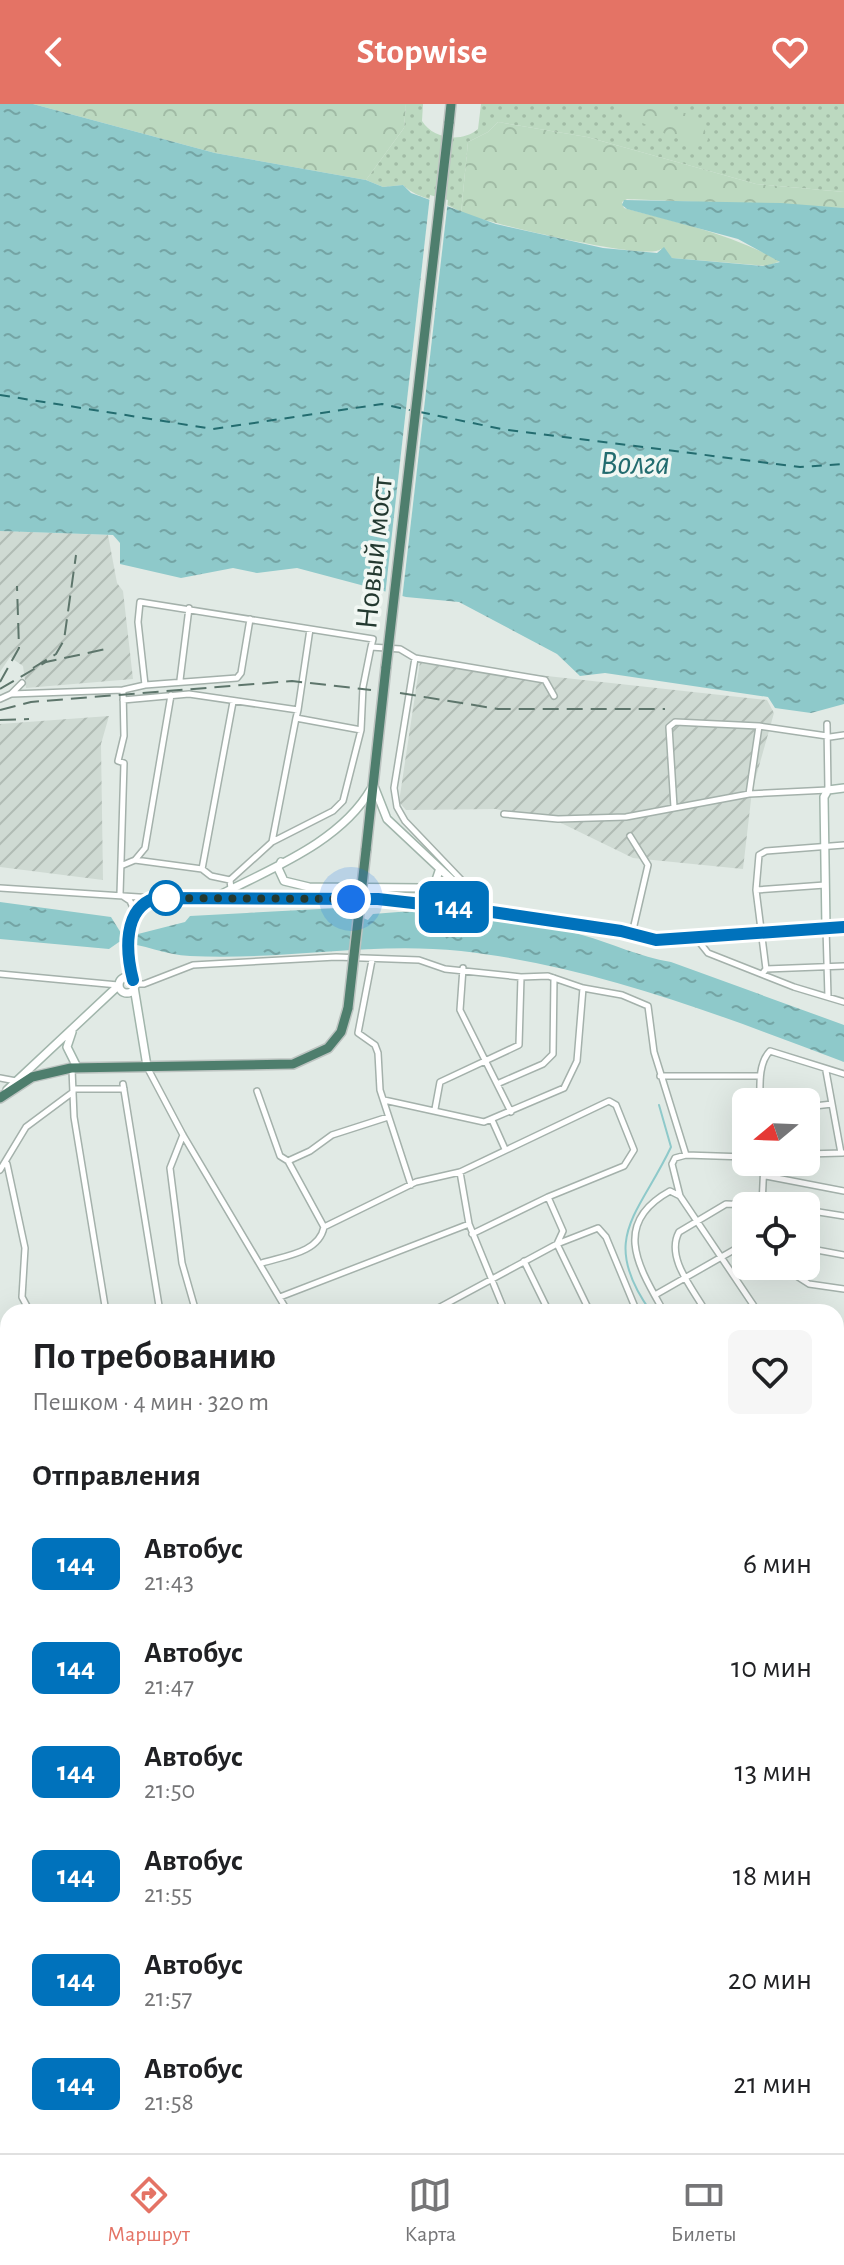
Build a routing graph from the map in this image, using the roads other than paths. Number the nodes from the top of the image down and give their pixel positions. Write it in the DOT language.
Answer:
graph roads {
  1 [pos="451,104"];
  2 [pos="189,608"];
  3 [pos="250,619"];
  4 [pos="310,629"];
  5 [pos="371,647"];
  6 [pos="415,658"];
  7 [pos="180,680"];
  8 [pos="22,683"];
  9 [pos="145,685"];
  10 [pos="123,690"];
  11 [pos="11,694"];
  12 [pos="171,695"];
  13 [pos="554,696"];
  14 [pos="0,699"];
  15 [pos="123,700"];
  16 [pos="233,702"];
  17 [pos="298,710"];
  18 [pos="296,718"];
  19 [pos="827,724"];
  20 [pos="759,726"];
  21 [pos="361,730"];
  22 [pos="844,735"];
  23 [pos="828,736"];
  24 [pos="374,784"];
  25 [pos="844,788"];
  26 [pos="828,790"];
  27 [pos="749,794"];
  28 [pos="674,807"];
  29 [pos="504,814"];
  30 [pos="630,836"];
  31 [pos="272,842"];
  32 [pos="844,845"];
  33 [pos="824,846"];
  34 [pos="135,860"];
  35 [pos="281,862"];
  36 [pos="123,865"];
  37 [pos="202,869"];
  38 [pos="439,871"];
  39 [pos="231,885"];
  40 [pos="825,885"];
  41 [pos="0,888"];
  42 [pos="756,890"];
  43 [pos="120,894"];
  44 [pos="156,898"];
  45 [pos="215,898"];
  46 [pos="135,912"];
  47 [pos="488,912"];
  48 [pos="844,927"];
  49 [pos="826,928"];
  50 [pos="759,933"];
  51 [pos="632,934"];
  52 [pos="696,938"];
  53 [pos="128,952"];
  54 [pos="372,960"];
  55 [pos="844,966"];
  56 [pos="828,967"];
  57 [pos="463,968"];
  58 [pos="764,971"];
  59 [pos="0,974"];
  60 [pos="521,977"];
  61 [pos="554,978"];
  62 [pos="120,983"];
  63 [pos="134,984"];
  64 [pos="583,988"];
  65 [pos="828,997"];
  66 [pos="844,1002"];
  67 [pos="78,1024"];
  68 [pos="484,1060"];
  69 [pos="147,1066"];
  70 [pos="74,1067"];
  71 [pos="826,1071"];
  72 [pos="844,1074"];
  73 [pos="660,1076"];
  74 [pos="760,1076"];
  75 [pos="0,1078"];
  76 [pos="16,1081"];
  77 [pos="497,1084"];
  78 [pos="760,1088"];
  79 [pos="74,1090"];
  80 [pos="257,1091"];
  81 [pos="0,1097"];
  82 [pos="384,1100"];
  83 [pos="832,1104"];
  84 [pos="820,1105"];
  85 [pos="435,1109"];
  86 [pos="511,1112"];
  87 [pos="388,1117"];
  88 [pos="492,1120"];
  89 [pos="183,1135"];
  90 [pos="505,1149"];
  91 [pos="843,1153"];
  92 [pos="820,1154"];
  93 [pos="686,1155"];
  94 [pos="732,1157"];
  95 [pos="288,1161"];
  96 [pos="7,1164"];
  97 [pos="0,1170"];
  98 [pos="460,1172"];
  99 [pos="766,1176"];
  100 [pos="411,1185"];
  101 [pos="844,1191"];
  102 [pos="764,1192"];
  103 [pos="680,1196"];
  104 [pos="548,1197"];
  105 [pos="732,1204"];
  106 [pos="820,1212"];
  107 [pos="844,1216"];
  108 [pos="696,1219"];
  109 [pos="469,1224"];
  110 [pos="324,1227"];
  111 [pos="472,1234"];
  112 [pos="557,1244"];
  113 [pos="732,1251"];
  114 [pos="820,1251"];
  115 [pos="844,1255"];
  116 [pos="723,1256"];
  117 [pos="524,1261"];
  118 [pos="262,1263"];
  119 [pos="686,1277"];
  120 [pos="489,1280"];
  121 [pos="803,1280"];
  122 [pos="844,1289"];
  123 [pos="655,1295"];
  124 [pos="280,1297"];
  125 [pos="26,1304"];
  126 [pos="105,1304"];
  127 [pos="159,1304"];
  128 [pos="194,1304"];
  129 [pos="284,1304"];
  130 [pos="446,1304"];
  131 [pos="501,1304"];
  132 [pos="545,1304"];
  133 [pos="586,1304"];
  134 [pos="631,1304"];
  135 [pos="660,1304"];
  136 [pos="701,1304"];
  137 [pos="753,1304"];
  1 -- 24 [label="highway, Новый мост, bridge"];
  2 -- 3 [label="street"];
  2 -- 7 [label="street"];
  2 -- 9 [label="street"];
  3 -- 4 [label="street"];
  3 -- 7 [label="street"];
  4 -- 5 [label="street"];
  4 -- 17 [label="street"];
  5 -- 6 [label="street"];
  5 -- 21 [label="street"];
  6 -- 13 [label="street"];
  6 -- 47 [label="street"];
  7 -- 9 [label="street"];
  8 -- 11 [label="street"];
  9 -- 10 [label="street"];
  10 -- 11 [label="street"];
  10 -- 15 [label="street"];
  11 -- 14 [label="street"];
  12 -- 15 [label="street"];
  12 -- 16 [label="street"];
  12 -- 34 [label="street"];
  15 -- 36 [label="street"];
  16 -- 17 [label="street"];
  16 -- 37 [label="street"];
  17 -- 18 [label="street"];
  18 -- 21 [label="street"];
  18 -- 31 [label="street"];
  19 -- 23 [label="street"];
  20 -- 23 [label="street"];
  20 -- 27 [label="street"];
  20 -- 28 [label="street"];
  21 -- 31 [label="street"];
  22 -- 23 [label="street"];
  23 -- 26 [label="street"];
  24 -- 35 [label="main road"];
  24 -- 38 [label="main road"];
  24 -- 69 [label="highway, Новый мост, bridge"];
  25 -- 26 [label="main road"];
  26 -- 27 [label="street"];
  26 -- 33 [label="main road"];
  27 -- 28 [label="street"];
  28 -- 29 [label="street"];
  30 -- 51 [label="street"];
  31 -- 39 [label="street"];
  32 -- 33 [label="street"];
  33 -- 40 [label="main road"];
  33 -- 42 [label="street"];
  34 -- 36 [label="street"];
  34 -- 37 [label="street"];
  35 -- 38 [label="main road"];
  35 -- 39 [label="main road"];
  36 -- 43 [label="street"];
  37 -- 39 [label="street"];
  38 -- 47 [label="main road"];
  39 -- 45 [label="main road"];
  40 -- 42 [label="street"];
  40 -- 49 [label="main road"];
  41 -- 43 [label="street"];
  42 -- 50 [label="street"];
  43 -- 44 [label="street"];
  43 -- 46 [label="street"];
  44 -- 45 [label="main road"];
  44 -- 46 [label="main road"];
  45 -- 47 [label="main road"];
  46 -- 53 [label="main road"];
  47 -- 51 [label="main road"];
  48 -- 49 [label="main road"];
  49 -- 50 [label="main road"];
  49 -- 56 [label="street"];
  50 -- 52 [label="main road"];
  50 -- 58 [label="street"];
  51 -- 52 [label="main road"];
  52 -- 58 [label="street"];
  53 -- 62 [label="main road"];
  53 -- 63 [label="main road"];
  54 -- 57 [label="street"];
  54 -- 63 [label="street"];
  54 -- 82 [label="street"];
  55 -- 56 [label="street"];
  56 -- 58 [label="street"];
  56 -- 65 [label="street"];
  57 -- 60 [label="street"];
  57 -- 68 [label="street"];
  58 -- 65 [label="street"];
  59 -- 62 [label="street"];
  60 -- 61 [label="street"];
  60 -- 68 [label="street"];
  61 -- 64 [label="street"];
  61 -- 77 [label="street"];
  62 -- 63 [label="main road"];
  62 -- 63 [label="main road"];
  62 -- 67 [label="main road"];
  63 -- 69 [label="main road"];
  64 -- 73 [label="street"];
  64 -- 86 [label="street"];
  65 -- 66 [label="street"];
  67 -- 70 [label="main road"];
  67 -- 76 [label="main road"];
  68 -- 77 [label="street"];
  68 -- 85 [label="street"];
  69 -- 70 [label="highway, Новый мост"];
  69 -- 89 [label="street"];
  70 -- 79 [label="street"];
  70 -- 81 [label="highway, Новый мост"];
  71 -- 72 [label="street"];
  71 -- 74 [label="street"];
  71 -- 83 [label="street"];
  73 -- 74 [label="street"];
  73 -- 93 [label="street"];
  74 -- 78 [label="street"];
  75 -- 76 [label="street"];
  76 -- 81 [label="main road"];
  77 -- 86 [label="street"];
  79 -- 96 [label="street"];
  79 -- 126 [label="street"];
  79 -- 127 [label="street"];
  80 -- 95 [label="street"];
  82 -- 85 [label="street"];
  82 -- 87 [label="street"];
  83 -- 84 [label="street"];
  83 -- 91 [label="street"];
  85 -- 88 [label="street"];
  86 -- 88 [label="street"];
  87 -- 95 [label="street"];
  87 -- 100 [label="street"];
  88 -- 90 [label="street"];
  89 -- 118 [label="street"];
  89 -- 128 [label="street"];
  90 -- 98 [label="street"];
  90 -- 104 [label="street"];
  91 -- 92 [label="street"];
  93 -- 94 [label="street"];
  93 -- 103 [label="street"];
  95 -- 110 [label="street"];
  96 -- 97 [label="street"];
  96 -- 125 [label="street"];
  98 -- 100 [label="street"];
  98 -- 109 [label="street"];
  99 -- 101 [label="street"];
  99 -- 102 [label="street"];
  100 -- 110 [label="street"];
  103 -- 108 [label="street"];
  103 -- 123 [label="street"];
  104 -- 111 [label="street"];
  104 -- 112 [label="street"];
  105 -- 108 [label="street"];
  106 -- 107 [label="street"];
  108 -- 116 [label="street"];
  108 -- 119 [label="street"];
  109 -- 111 [label="street"];
  109 -- 124 [label="street"];
  110 -- 118 [label="street"];
  111 -- 120 [label="street"];
  112 -- 117 [label="street"];
  112 -- 133 [label="street"];
  112 -- 134 [label="street"];
  113 -- 116 [label="street"];
  114 -- 115 [label="street"];
  116 -- 119 [label="street"];
  116 -- 137 [label="street"];
  117 -- 120 [label="street"];
  117 -- 132 [label="street"];
  118 -- 124 [label="street"];
  119 -- 123 [label="street"];
  119 -- 136 [label="street"];
  120 -- 130 [label="street"];
  120 -- 131 [label="street"];
  121 -- 122 [label="street"];
  123 -- 135 [label="street"];
  124 -- 129 [label="street"];
}
